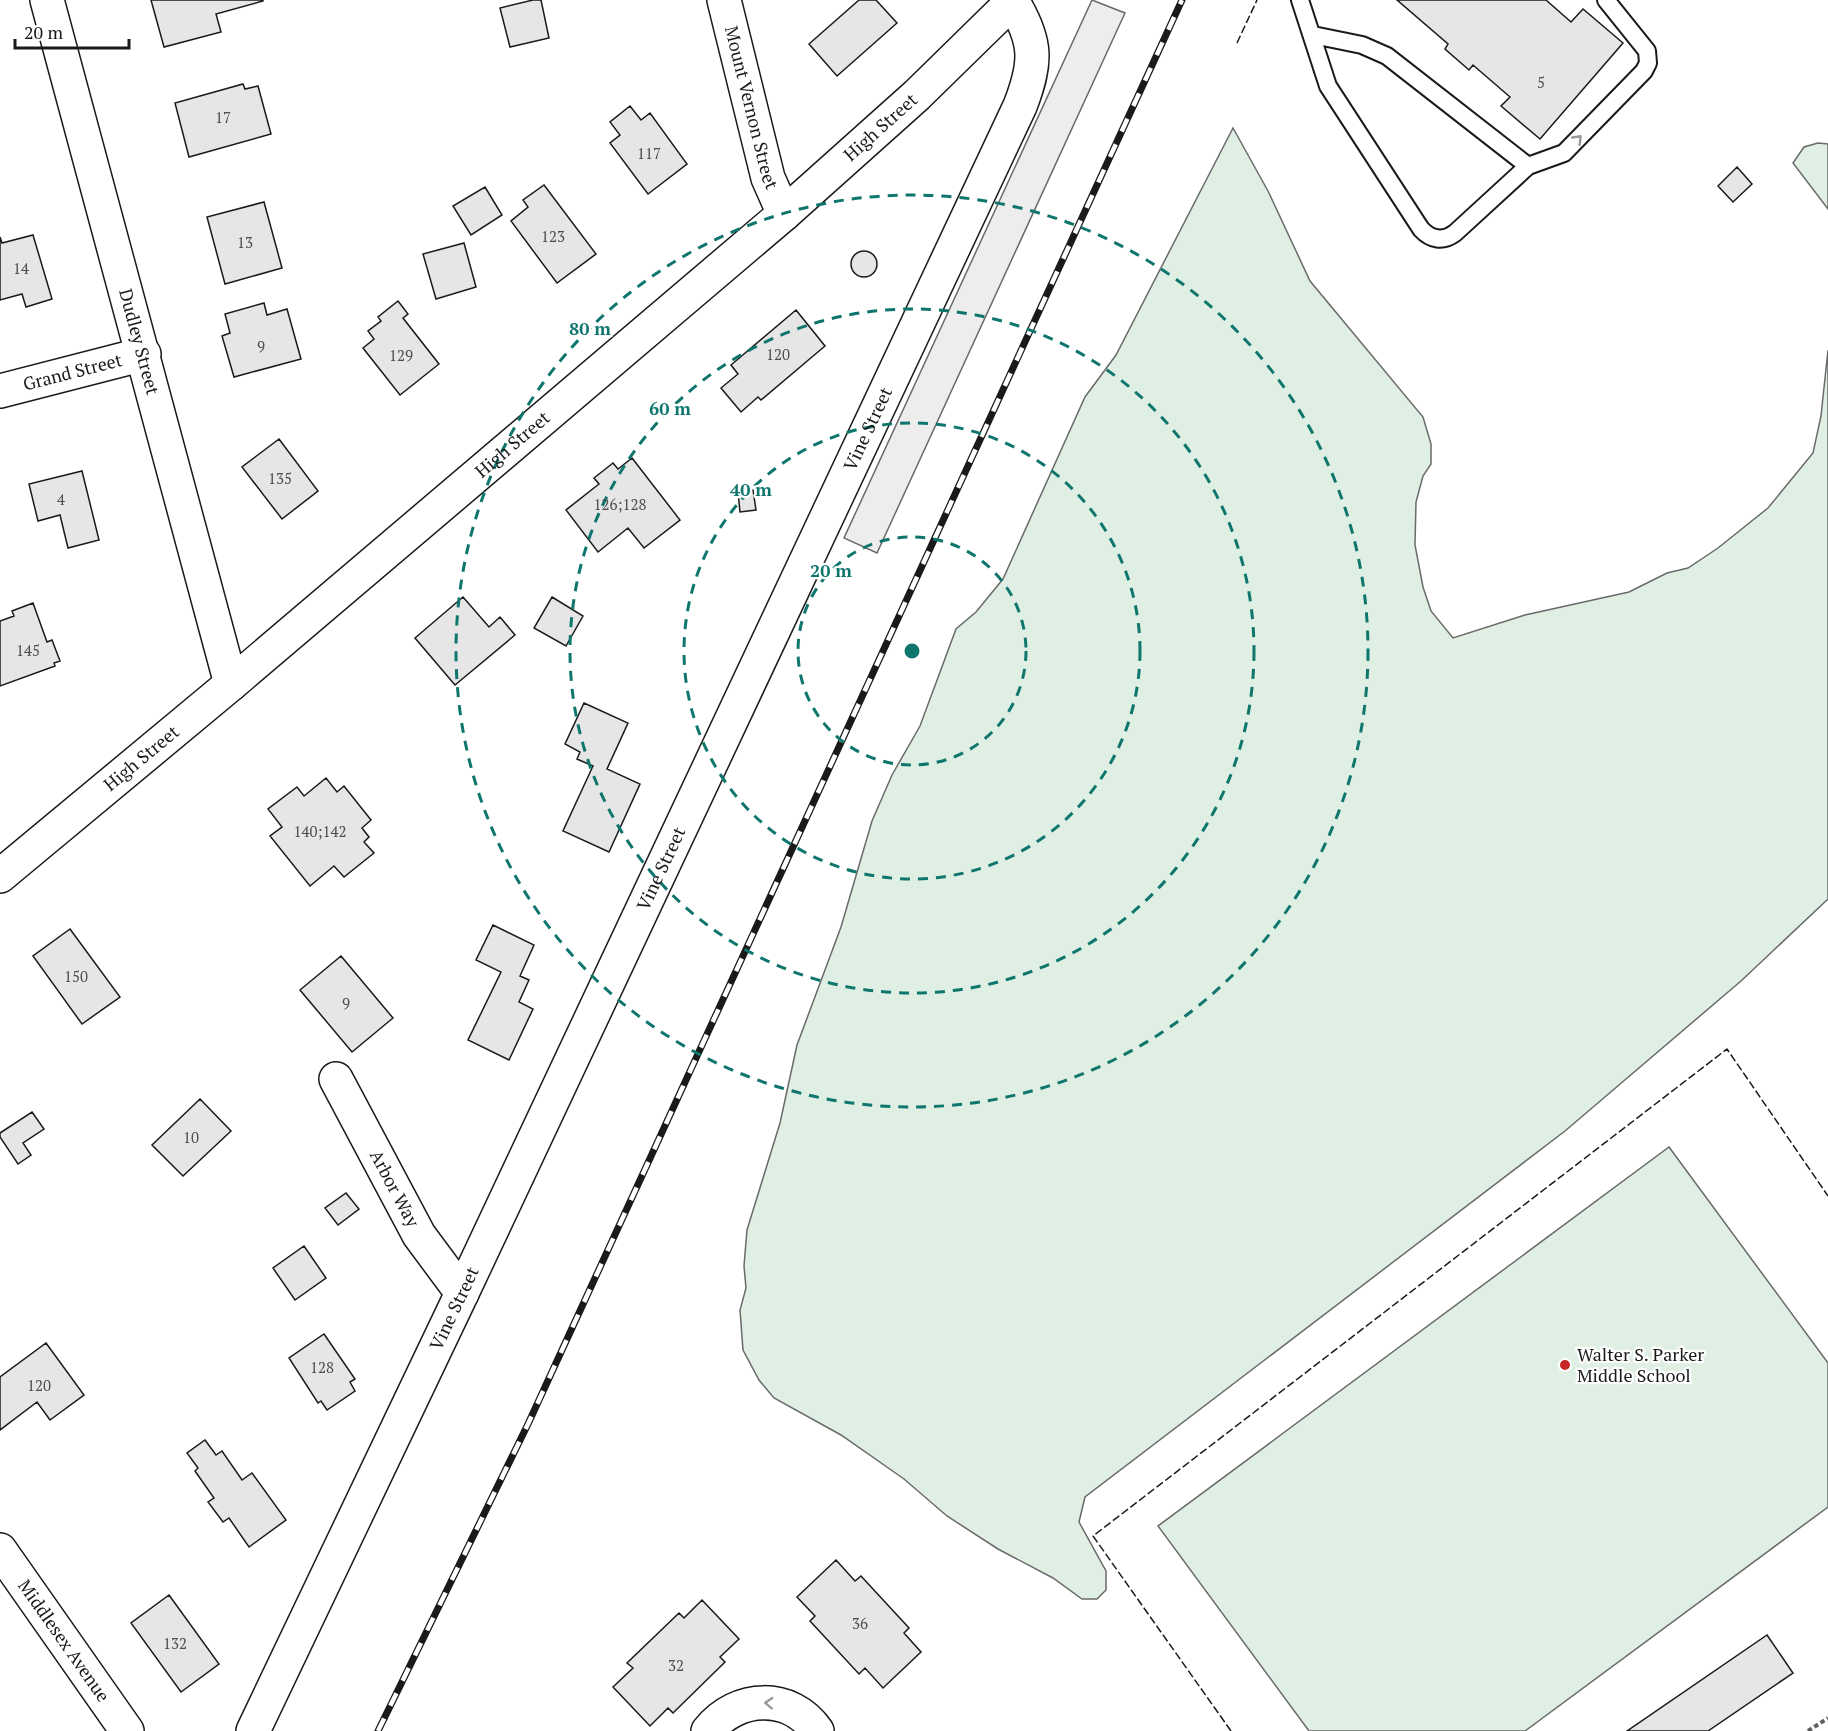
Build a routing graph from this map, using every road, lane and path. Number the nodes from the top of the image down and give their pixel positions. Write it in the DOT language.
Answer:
graph roads {
  1 [pos="47,0"];
  2 [pos="724,0"];
  3 [pos="1300,0"];
  4 [pos="1606,0"];
  5 [pos="1013,1"];
  6 [pos="1313,35"];
  7 [pos="1528,166"];
  8 [pos="784,214"];
  9 [pos="144,354"];
  10 [pos="0,391"];
  11 [pos="231,684"];
  12 [pos="0,876"];
  13 [pos="336,1079"];
  14 [pos="462,1293"];
  15 [pos="0,1550"];
  16 [pos="1828,1718"];
  17 [pos="127,1731"];
  18 [pos="253,1731"];
  19 [pos="708,1731"];
  20 [pos="818,1731"];
  21 [pos="1808,1731"];
  1 -- 9 [label="street, Dudley Street"];
  2 -- 8 [label="street, Mount Vernon Street"];
  3 -- 6 [label="lane"];
  7 -- 4 [label="lane, one-way"];
  5 -- 8 [label="street, High Street"];
  5 -- 14 [label="street, Vine Street"];
  6 -- 7 [label="lane"];
  6 -- 7 [label="lane"];
  8 -- 11 [label="street, High Street"];
  9 -- 10 [label="street, Grand Street"];
  9 -- 11 [label="street, Dudley Street"];
  11 -- 12 [label="street, High Street"];
  13 -- 14 [label="street, Arbor Way"];
  14 -- 18 [label="street, Vine Street"];
  15 -- 17 [label="street, Middlesex Avenue"];
  16 -- 21 [label="path"];
  20 -- 19 [label="street, one-way"];
}
